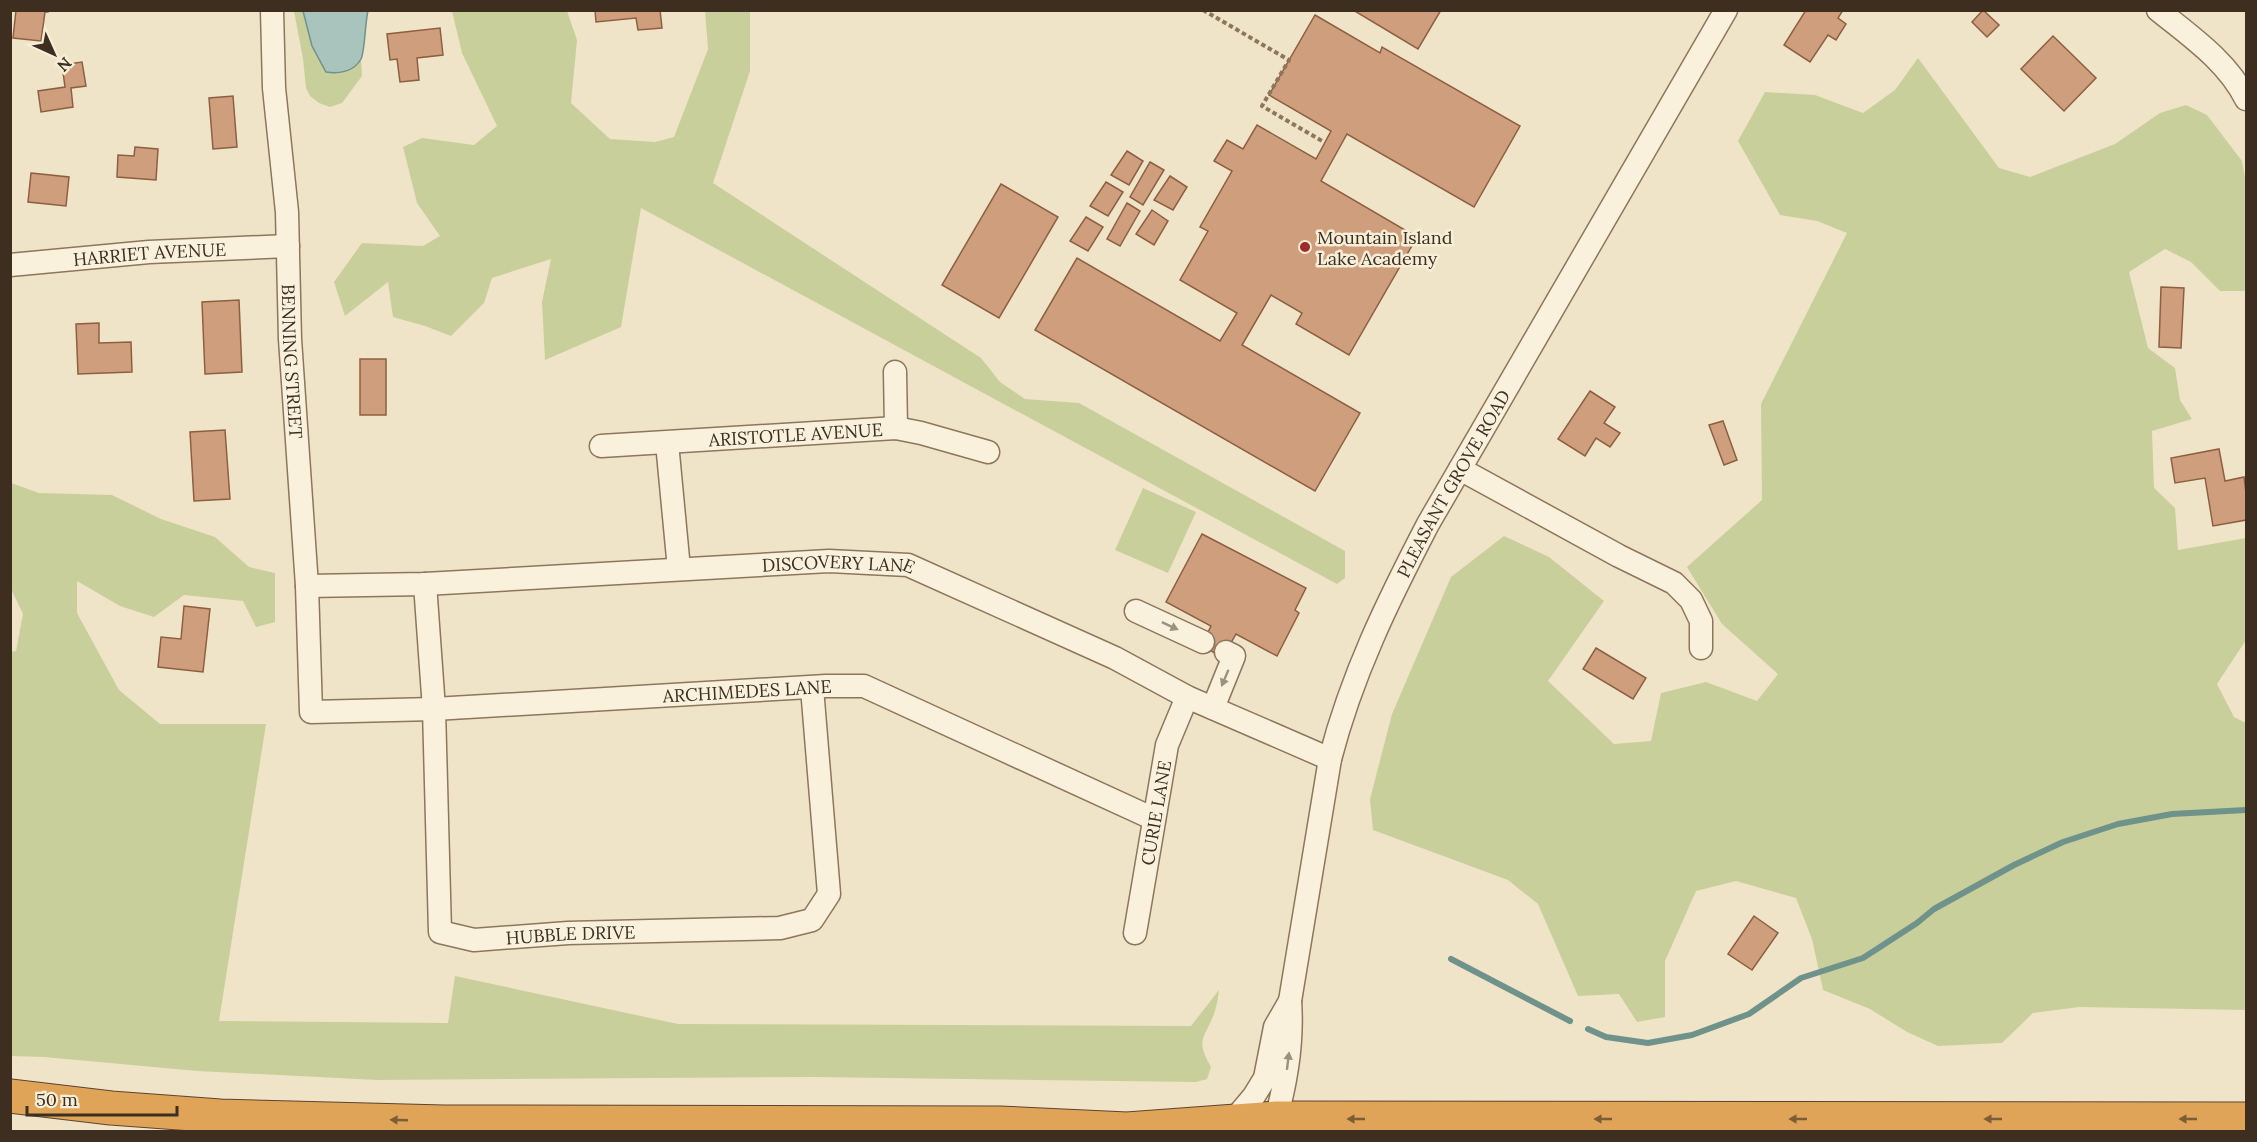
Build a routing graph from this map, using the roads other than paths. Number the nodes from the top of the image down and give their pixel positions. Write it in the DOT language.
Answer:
graph roads {
  1 [pos="272,10"];
  2 [pos="1726,10"];
  3 [pos="2158,10"];
  4 [pos="2247,99"];
  5 [pos="288,246"];
  6 [pos="10,265"];
  7 [pos="895,372"];
  8 [pos="896,428"];
  9 [pos="667,443"];
  10 [pos="601,446"];
  11 [pos="988,452"];
  12 [pos="1460,469"];
  13 [pos="679,569"];
  14 [pos="425,584"];
  15 [pos="307,586"];
  16 [pos="1136,611"];
  17 [pos="1203,642"];
  18 [pos="1701,648"];
  19 [pos="1226,652"];
  20 [pos="812,688"];
  21 [pos="1187,697"];
  22 [pos="1213,708"];
  23 [pos="434,709"];
  24 [pos="312,712"];
  25 [pos="1330,759"];
  26 [pos="1154,819"];
  27 [pos="1135,933"];
  28 [pos="1290,1001"];
  29 [pos="10,1096"];
  30 [pos="1435,1119"];
  31 [pos="2247,1119"];
  32 [pos="1233,1121"];
  33 [pos="1270,1125"];
  34 [pos="2077,1126"];
  35 [pos="787,1127"];
  36 [pos="1398,1131"];
  1 -- 5 [label="street, BENNING STREET"];
  2 -- 12 [label="street, PLEASANT GROVE ROAD"];
  3 -- 4 [label="street"];
  5 -- 6 [label="street, HARRIET AVENUE"];
  5 -- 15 [label="street, BENNING STREET"];
  7 -- 8 [label="street"];
  8 -- 9 [label="street, ARISTOTLE AVENUE"];
  8 -- 11 [label="street, ARISTOTLE AVENUE"];
  9 -- 10 [label="street, ARISTOTLE AVENUE"];
  9 -- 13 [label="street"];
  12 -- 18 [label="street"];
  12 -- 25 [label="street, PLEASANT GROVE ROAD"];
  13 -- 14 [label="street, DISCOVERY LANE"];
  13 -- 21 [label="street, DISCOVERY LANE"];
  14 -- 15 [label="street, DISCOVERY LANE"];
  14 -- 23 [label="street, HUBBLE DRIVE"];
  15 -- 24 [label="street, BENNING STREET"];
  16 -- 17 [label="street, one-way"];
  19 -- 22 [label="street, one-way"];
  20 -- 23 [label="street, ARCHIMEDES LANE"];
  20 -- 23 [label="street, HUBBLE DRIVE"];
  20 -- 26 [label="street, ARCHIMEDES LANE"];
  21 -- 22 [label="street, DISCOVERY LANE"];
  21 -- 26 [label="street, CURIE LANE"];
  22 -- 25 [label="street, DISCOVERY LANE"];
  23 -- 24 [label="street, ARCHIMEDES LANE"];
  25 -- 28 [label="street, PLEASANT GROVE ROAD"];
  26 -- 27 [label="street, CURIE LANE"];
  28 -- 32 [label="street, PLEASANT GROVE ROAD"];
  33 -- 28 [label="street, PLEASANT GROVE ROAD, one-way"];
  35 -- 29 [label="highway, one-way"];
  30 -- 33 [label="highway, one-way"];
  34 -- 30 [label="highway, one-way"];
  30 -- 36 [label="highway"];
  31 -- 34 [label="highway, one-way"];
  32 -- 33 [label="highway"];
  32 -- 35 [label="highway"];
}
